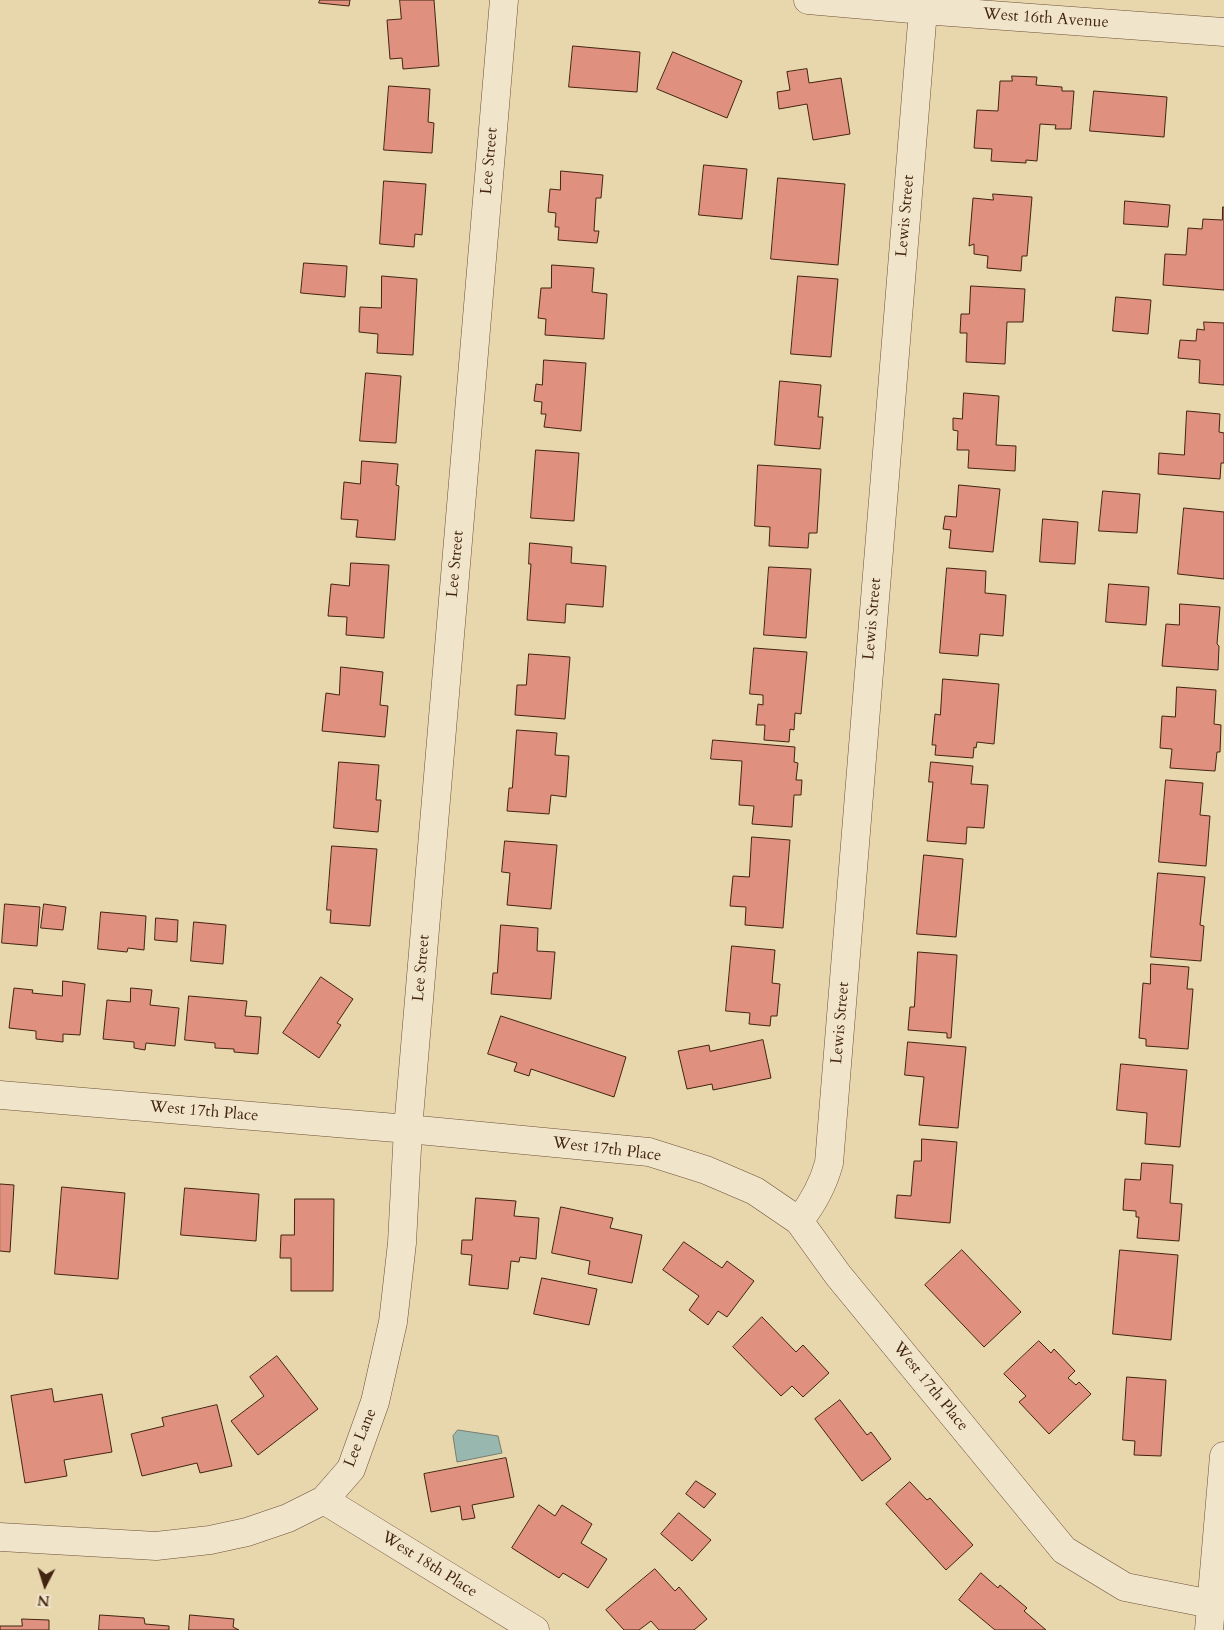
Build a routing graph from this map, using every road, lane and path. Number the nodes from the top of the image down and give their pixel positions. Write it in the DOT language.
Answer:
graph roads {
  1 [pos="504,0"];
  2 [pos="808,0"];
  3 [pos="923,10"];
  4 [pos="1224,32"];
  5 [pos="0,1095"];
  6 [pos="408,1129"];
  7 [pos="799,1221"];
  8 [pos="1224,1456"];
  9 [pos="324,1500"];
  10 [pos="0,1537"];
  11 [pos="1210,1617"];
  12 [pos="535,1630"];
  1 -- 6 [label="street, Lee Street"];
  2 -- 3 [label="street, West 16th Avenue"];
  3 -- 4 [label="street, West 16th Avenue"];
  3 -- 7 [label="street, Lewis Street"];
  5 -- 6 [label="street, West 17th Place"];
  6 -- 7 [label="street, West 17th Place"];
  6 -- 9 [label="street, Lee Lane"];
  7 -- 11 [label="street, West 17th Place"];
  8 -- 11 [label="street"];
  9 -- 10 [label="street, Lee Lane"];
  9 -- 12 [label="street, West 18th Place"];
}
